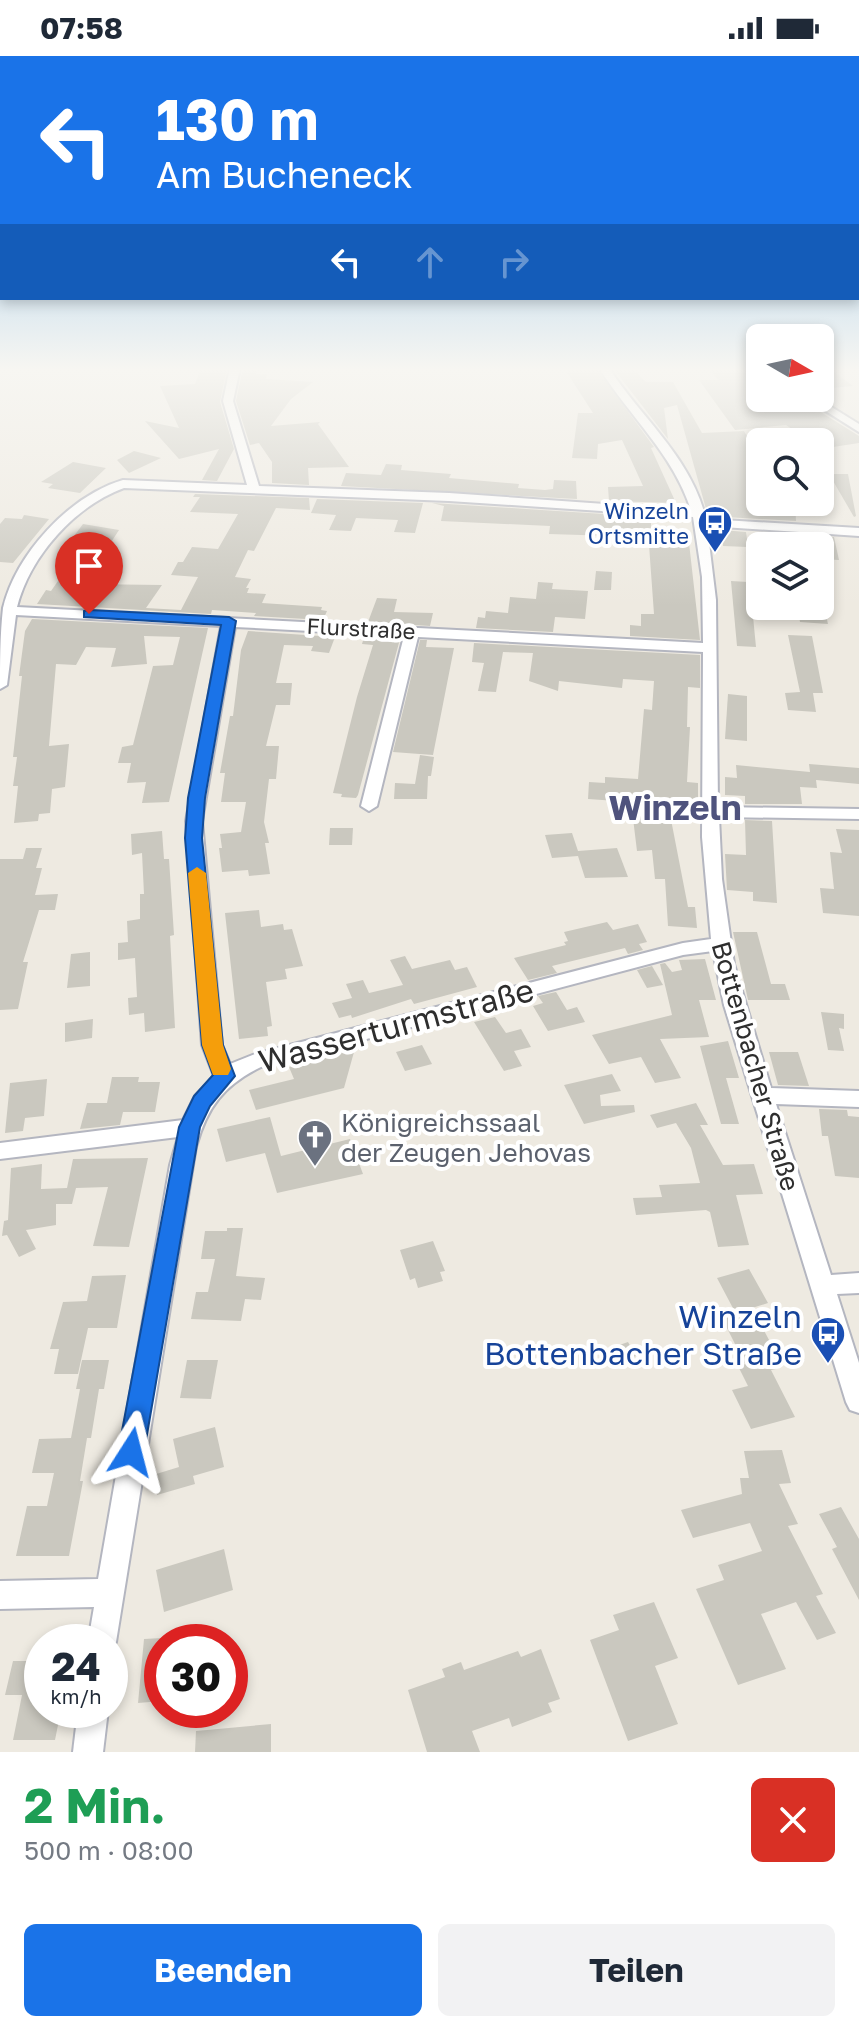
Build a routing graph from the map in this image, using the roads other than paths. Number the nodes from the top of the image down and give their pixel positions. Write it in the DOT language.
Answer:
graph roads {
  1 [pos="241,447"];
  2 [pos="665,447"];
  3 [pos="253,487"];
  4 [pos="699,518"];
  5 [pos="859,532"];
  6 [pos="11,611"];
  7 [pos="229,621"];
  8 [pos="412,631"];
  9 [pos="710,648"];
  10 [pos="0,685"];
  11 [pos="369,806"];
  12 [pos="711,812"];
  13 [pos="859,814"];
  14 [pos="719,944"];
  15 [pos="224,1076"];
  16 [pos="764,1096"];
  17 [pos="859,1099"];
  18 [pos="190,1127"];
  19 [pos="0,1151"];
  20 [pos="859,1283"];
  21 [pos="822,1285"];
  22 [pos="859,1402"];
  23 [pos="108,1593"];
  24 [pos="0,1595"];
  25 [pos="104,1624"];
  26 [pos="91,1728"];
  27 [pos="88,1752"];
  1 -- 3 [label="street"];
  2 -- 4 [label="street, Bottenbacher Straße"];
  3 -- 4 [label="street"];
  3 -- 6 [label="street"];
  4 -- 5 [label="street"];
  4 -- 9 [label="street, Bottenbacher Straße"];
  6 -- 7 [label="street, Flurstraße"];
  6 -- 10 [label="street"];
  7 -- 8 [label="street, Flurstraße"];
  7 -- 15 [label="street"];
  8 -- 9 [label="street, Flurstraße"];
  8 -- 11 [label="street"];
  9 -- 12 [label="street, Bottenbacher Straße"];
  12 -- 13 [label="street"];
  12 -- 14 [label="street, Bottenbacher Straße"];
  14 -- 15 [label="street, Wasserturmstraße"];
  14 -- 16 [label="street, Bottenbacher Straße"];
  15 -- 18 [label="street, Wasserturmstraße"];
  16 -- 17 [label="street"];
  16 -- 21 [label="street, Bottenbacher Straße"];
  18 -- 19 [label="street"];
  18 -- 23 [label="street, Wasserturmstraße"];
  20 -- 21 [label="street"];
  21 -- 22 [label="street, Bottenbacher Straße"];
  23 -- 24 [label="street"];
  23 -- 25 [label="street, Wasserturmstraße"];
  26 -- 27 [label="street"];
}
